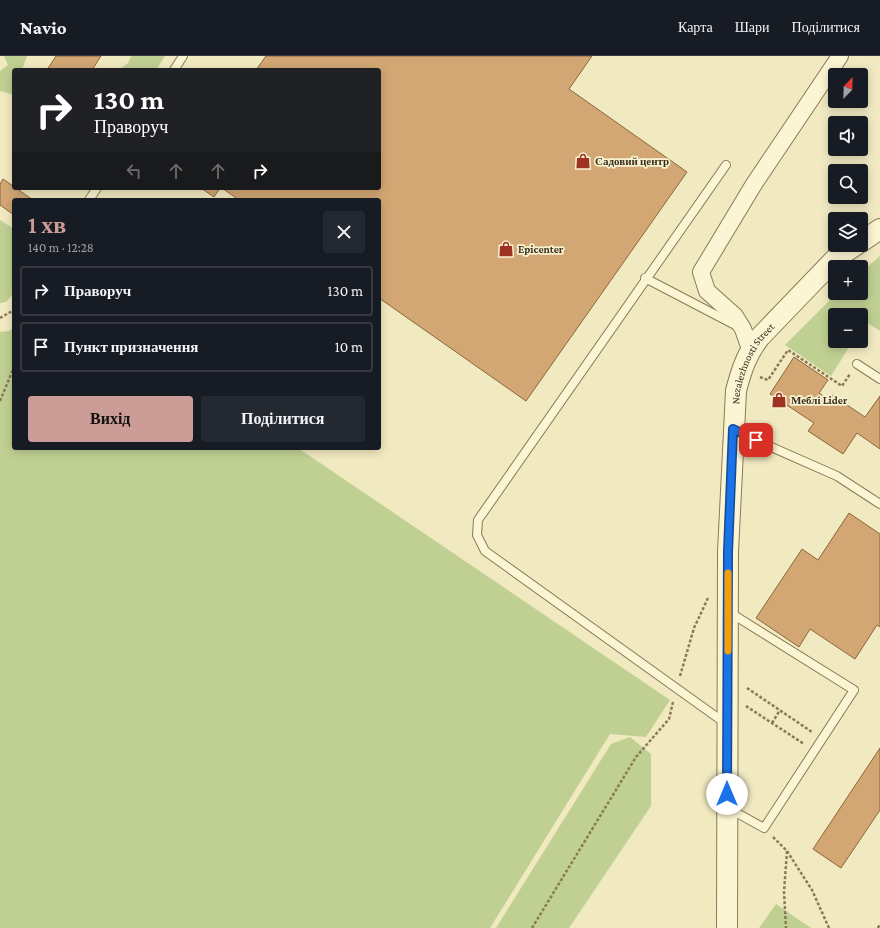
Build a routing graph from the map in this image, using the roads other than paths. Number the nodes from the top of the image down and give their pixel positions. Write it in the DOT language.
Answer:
graph roads {
  1 [pos="183,56"];
  2 [pos="840,56"];
  3 [pos="175,68"];
  4 [pos="726,165"];
  5 [pos="880,229"];
  6 [pos="868,237"];
  7 [pos="846,252"];
  8 [pos="645,278"];
  9 [pos="743,329"];
  10 [pos="750,349"];
  11 [pos="857,364"];
  12 [pos="880,379"];
  13 [pos="733,429"];
  14 [pos="880,504"];
  15 [pos="728,612"];
  16 [pos="728,724"];
  17 [pos="727,808"];
  18 [pos="727,928"];
  1 -- 3 [label="lane"];
  2 -- 9 [label="street"];
  4 -- 8 [label="lane"];
  5 -- 6 [label="street"];
  7 -- 10 [label="street, Nezalezhnosti Street"];
  8 -- 9 [label="lane"];
  8 -- 16 [label="lane"];
  9 -- 10 [label="street"];
  10 -- 13 [label="street, Nezalezhnosti Street"];
  11 -- 12 [label="lane"];
  13 -- 14 [label="lane"];
  13 -- 15 [label="street, Nezalezhnosti Street"];
  15 -- 16 [label="street, Nezalezhnosti Street"];
  15 -- 17 [label="lane"];
  16 -- 17 [label="street, Nezalezhnosti Street"];
  17 -- 18 [label="street, Nezalezhnosti Street"];
}
